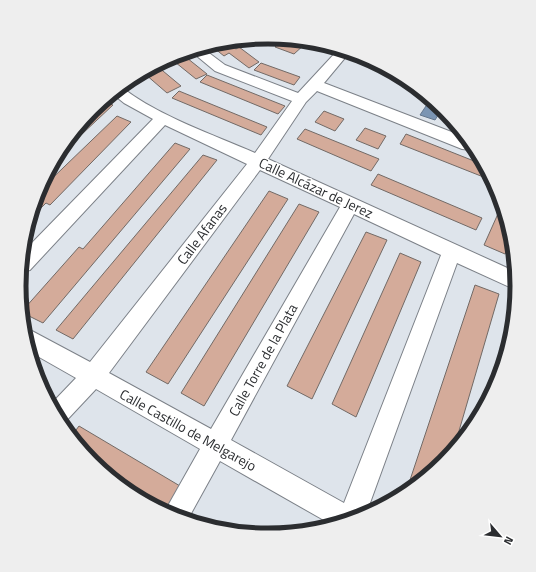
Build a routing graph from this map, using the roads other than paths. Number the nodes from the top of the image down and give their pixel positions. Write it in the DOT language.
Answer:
graph roads {
  1 [pos="201,53"];
  2 [pos="340,55"];
  3 [pos="313,84"];
  4 [pos="121,94"];
  5 [pos="301,99"];
  6 [pos="163,118"];
  7 [pos="463,143"];
  8 [pos="258,161"];
  9 [pos="351,204"];
  10 [pos="452,251"];
  11 [pos="28,259"];
  12 [pos="509,278"];
  13 [pos="33,341"];
  14 [pos="94,376"];
  15 [pos="61,411"];
  16 [pos="215,445"];
  17 [pos="178,511"];
  18 [pos="352,513"];
  19 [pos="342,516"];
  1 -- 5 [label="street"];
  2 -- 3 [label="street, Calle Afanas"];
  3 -- 5 [label="street, Calle Afanas"];
  3 -- 7 [label="street"];
  4 -- 6 [label="street, Calle Alcázar de Jerez"];
  5 -- 8 [label="street, Calle Afanas"];
  6 -- 8 [label="street, Calle Alcázar de Jerez"];
  6 -- 11 [label="street"];
  8 -- 9 [label="street, Calle Alcázar de Jerez"];
  8 -- 14 [label="street, Calle Afanas"];
  9 -- 10 [label="street, Calle Alcázar de Jerez"];
  9 -- 16 [label="street, Calle Torre de la Plata"];
  10 -- 12 [label="street, Calle Alcázar de Jerez"];
  10 -- 18 [label="street"];
  13 -- 14 [label="street, Calle Castillo de Melgarejo"];
  14 -- 15 [label="street, Calle Afanas"];
  14 -- 16 [label="street, Calle Castillo de Melgarejo"];
  16 -- 17 [label="street, Calle Torre de la Plata"];
  16 -- 19 [label="street, Calle Castillo de Melgarejo"];
}
